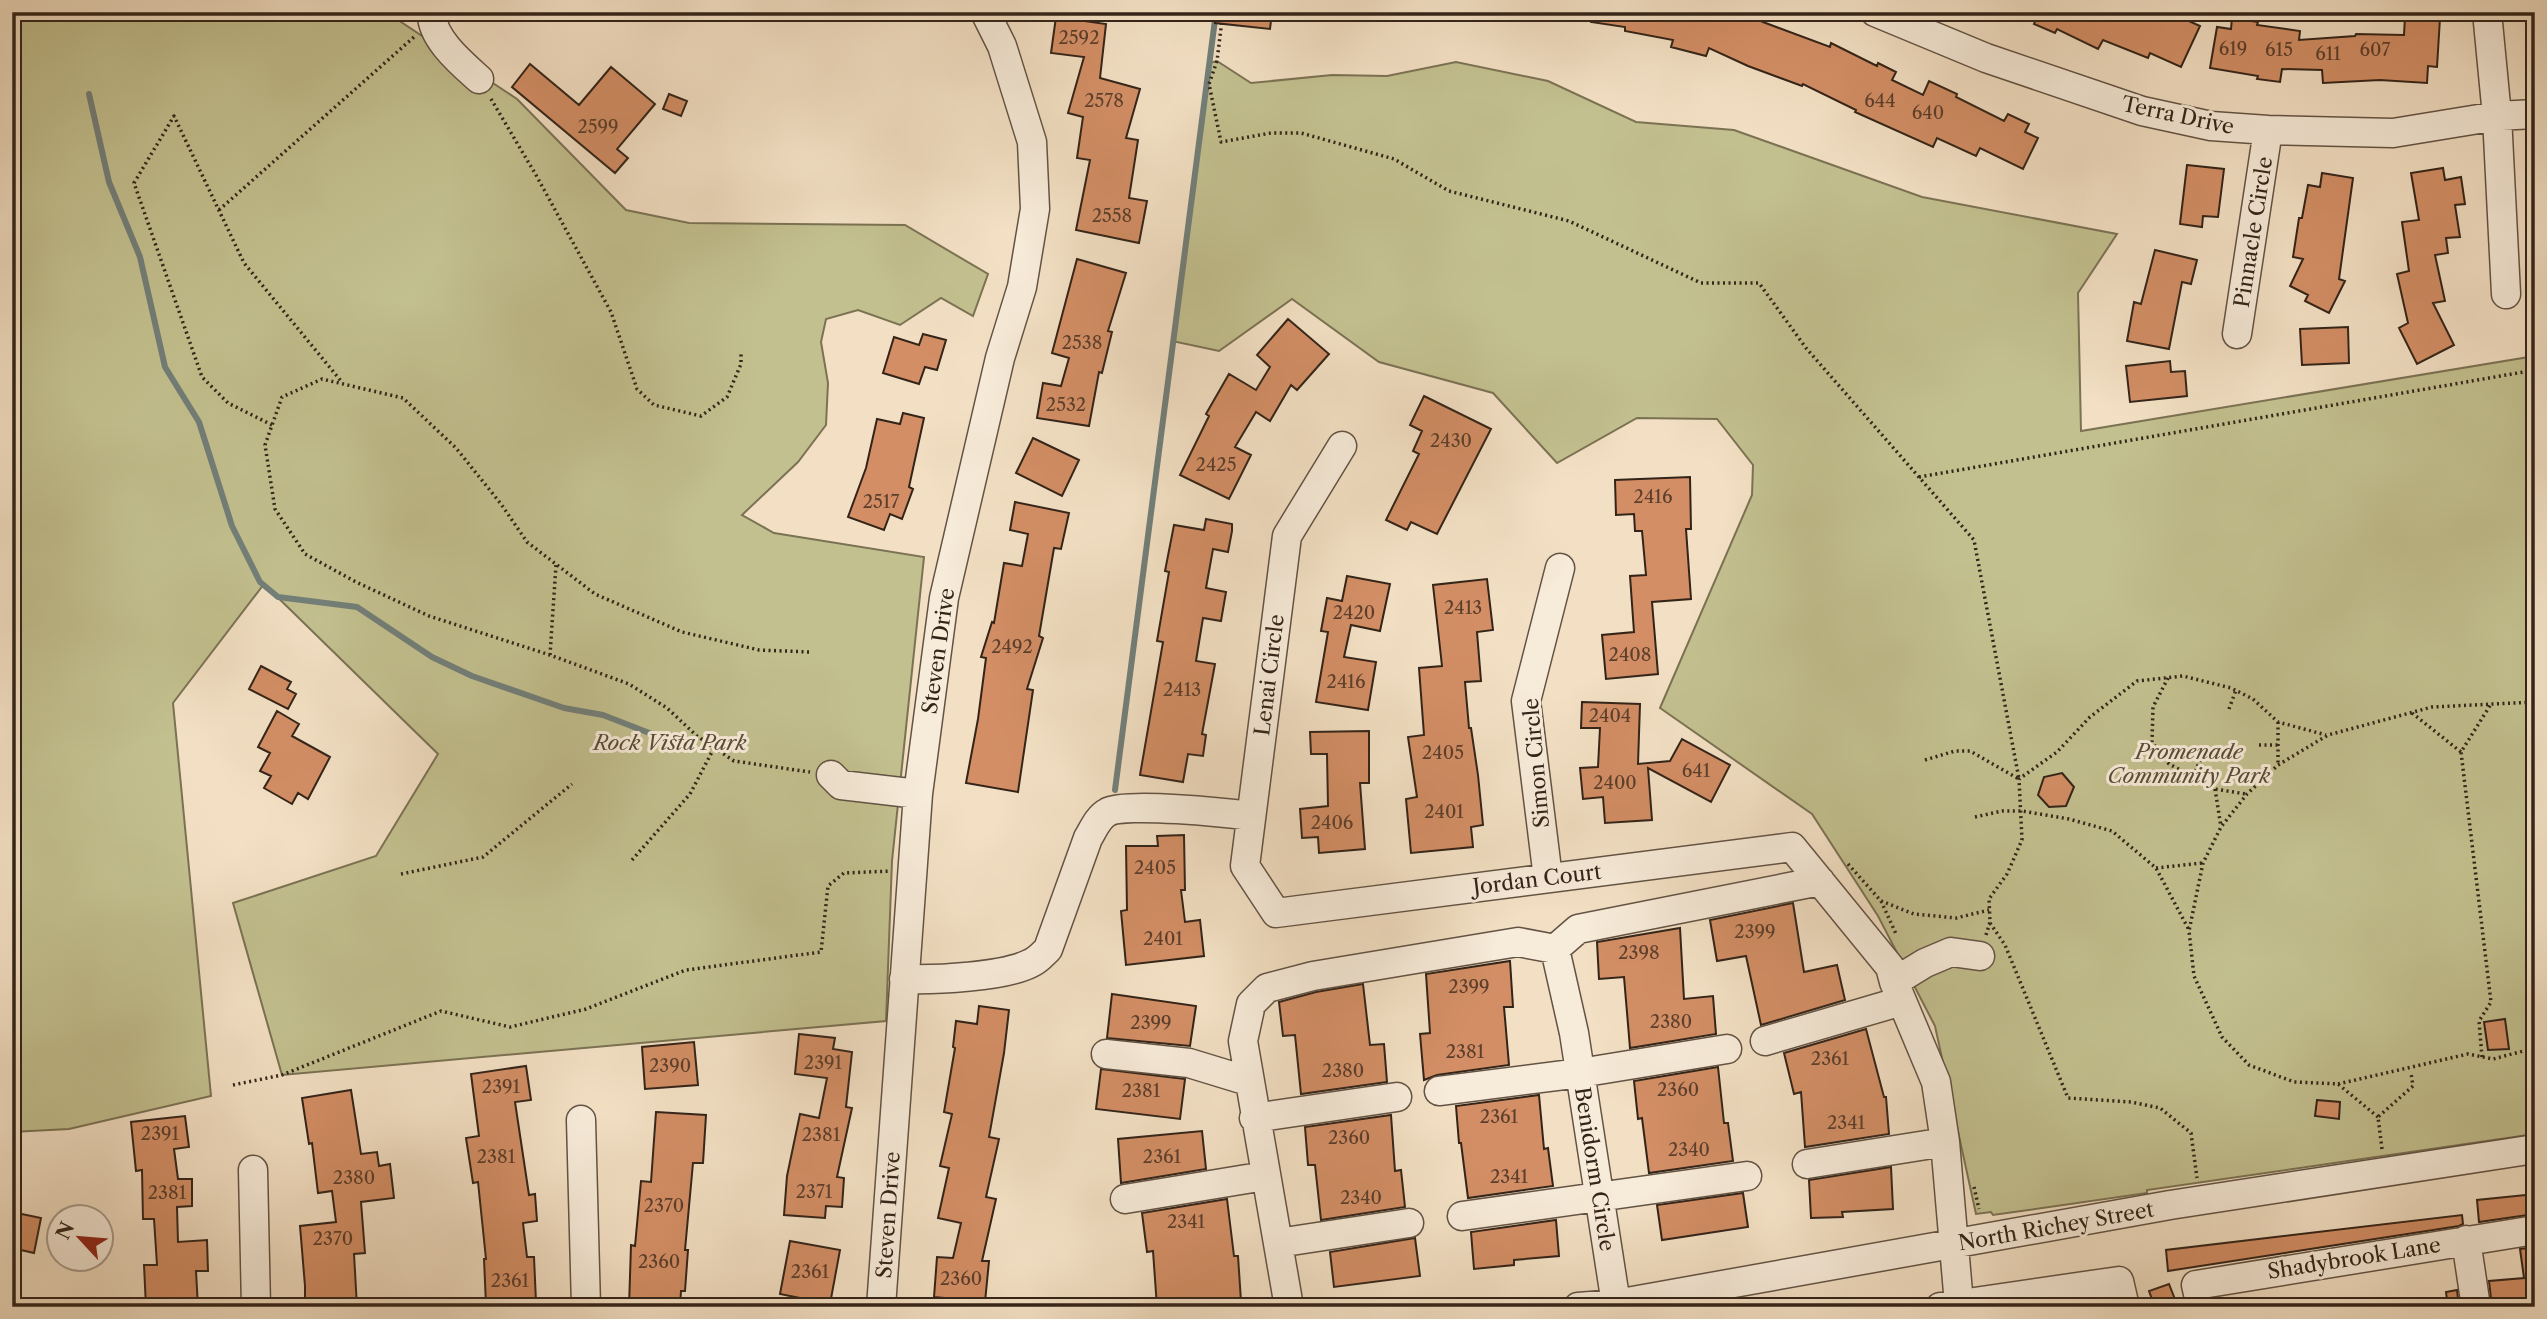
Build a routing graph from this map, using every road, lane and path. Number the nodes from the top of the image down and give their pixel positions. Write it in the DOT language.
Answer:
graph roads {
  1 [pos="985,12"];
  2 [pos="1223,12"];
  3 [pos="1875,12"];
  4 [pos="2487,12"];
  5 [pos="432,17"];
  6 [pos="479,79"];
  7 [pos="2535,114"];
  8 [pos="2497,116"];
  9 [pos="2268,130"];
  10 [pos="219,210"];
  11 [pos="2506,294"];
  12 [pos="2237,334"];
  13 [pos="741,351"];
  14 [pos="2535,370"];
  15 [pos="342,383"];
  16 [pos="272,425"];
  17 [pos="1342,446"];
  18 [pos="1919,477"];
  19 [pos="556,565"];
  20 [pos="1560,568"];
  21 [pos="809,652"];
  22 [pos="550,655"];
  23 [pos="2168,678"];
  24 [pos="2236,690"];
  25 [pos="2535,702"];
  26 [pos="2491,704"];
  27 [pos="2229,709"];
  28 [pos="2412,713"];
  29 [pos="2278,722"];
  30 [pos="2329,735"];
  31 [pos="2259,745"];
  32 [pos="2278,745"];
  33 [pos="714,748"];
  34 [pos="2461,752"];
  35 [pos="2202,758"];
  36 [pos="1925,760"];
  37 [pos="2278,765"];
  38 [pos="831,775"];
  39 [pos="2192,776"];
  40 [pos="2019,779"];
  41 [pos="572,784"];
  42 [pos="2215,789"];
  43 [pos="918,794"];
  44 [pos="2247,794"];
  45 [pos="2022,811"];
  46 [pos="1251,816"];
  47 [pos="1975,817"];
  48 [pos="2221,827"];
  49 [pos="632,860"];
  50 [pos="2203,863"];
  51 [pos="1848,864"];
  52 [pos="2155,868"];
  53 [pos="912,871"];
  54 [pos="401,874"];
  55 [pos="1548,878"];
  56 [pos="1820,881"];
  57 [pos="1989,910"];
  58 [pos="1275,911"];
  59 [pos="1990,922"];
  60 [pos="2189,931"];
  61 [pos="1555,949"];
  62 [pos="1980,956"];
  63 [pos="904,979"];
  64 [pos="1898,992"];
  65 [pos="1765,1041"];
  66 [pos="2535,1048"];
  67 [pos="1727,1049"];
  68 [pos="1106,1054"];
  69 [pos="2482,1057"];
  70 [pos="1580,1073"];
  71 [pos="2411,1073"];
  72 [pos="1248,1081"];
  73 [pos="2338,1084"];
  74 [pos="233,1085"];
  75 [pos="1439,1091"];
  76 [pos="1398,1097"];
  77 [pos="2378,1117"];
  78 [pos="1254,1118"];
  79 [pos="581,1120"];
  80 [pos="1945,1142"];
  81 [pos="2535,1149"];
  82 [pos="2384,1158"];
  83 [pos="1807,1164"];
  84 [pos="253,1170"];
  85 [pos="1265,1176"];
  86 [pos="1748,1176"];
  87 [pos="2198,1184"];
  88 [pos="1600,1196"];
  89 [pos="1125,1199"];
  90 [pos="1462,1216"];
  91 [pos="1409,1223"];
  92 [pos="2535,1230"];
  93 [pos="2466,1240"];
  94 [pos="1278,1243"];
  95 [pos="1954,1244"];
  96 [pos="2122,1294"];
  97 [pos="1616,1304"];
  98 [pos="1949,1305"];
  99 [pos="256,1307"];
  100 [pos="586,1307"];
  101 [pos="881,1307"];
  102 [pos="1289,1307"];
  103 [pos="1578,1307"];
  104 [pos="2201,1307"];
  105 [pos="2476,1307"];
  1 -- 43 [label="street, Steven Drive"];
  2 -- 18 [label="path"];
  3 -- 9 [label="street, Terra Drive"];
  4 -- 8 [label="street"];
  5 -- 6 [label="street"];
  5 -- 10 [label="path"];
  6 -- 13 [label="path"];
  7 -- 8 [label="street, Terra Drive"];
  8 -- 9 [label="street, Terra Drive"];
  8 -- 11 [label="street"];
  9 -- 12 [label="street, Pinnacle Circle"];
  10 -- 15 [label="path"];
  10 -- 16 [label="path"];
  14 -- 18 [label="path"];
  15 -- 16 [label="path"];
  15 -- 19 [label="path"];
  16 -- 22 [label="path"];
  17 -- 46 [label="street, Lenai Circle"];
  18 -- 40 [label="path"];
  19 -- 21 [label="path"];
  19 -- 22 [label="path"];
  20 -- 55 [label="street, Simon Circle"];
  22 -- 33 [label="path"];
  23 -- 24 [label="path"];
  23 -- 39 [label="path"];
  23 -- 40 [label="path"];
  24 -- 27 [label="path"];
  24 -- 29 [label="path"];
  25 -- 26 [label="path"];
  26 -- 28 [label="path"];
  26 -- 34 [label="path"];
  28 -- 30 [label="path"];
  28 -- 34 [label="path"];
  29 -- 30 [label="path"];
  29 -- 32 [label="path"];
  30 -- 37 [label="path"];
  31 -- 32 [label="path"];
  32 -- 37 [label="path"];
  33 -- 38 [label="path"];
  33 -- 49 [label="path"];
  34 -- 69 [label="path"];
  35 -- 39 [label="path"];
  36 -- 40 [label="path"];
  37 -- 44 [label="path"];
  38 -- 43 [label="street"];
  39 -- 42 [label="path"];
  40 -- 45 [label="path"];
  41 -- 54 [label="path"];
  42 -- 44 [label="path"];
  42 -- 48 [label="path"];
  43 -- 53 [label="street, Steven Drive"];
  44 -- 48 [label="path"];
  45 -- 47 [label="path"];
  45 -- 52 [label="path"];
  45 -- 57 [label="path"];
  46 -- 58 [label="street, Lenai Circle"];
  46 -- 63 [label="street"];
  48 -- 50 [label="path"];
  50 -- 52 [label="path"];
  50 -- 60 [label="path"];
  51 -- 57 [label="path"];
  52 -- 60 [label="path"];
  53 -- 63 [label="street, Steven Drive"];
  53 -- 74 [label="path"];
  55 -- 56 [label="street, Jordan Court"];
  55 -- 58 [label="street, Jordan Court"];
  56 -- 61 [label="street"];
  56 -- 64 [label="street"];
  57 -- 59 [label="path"];
  59 -- 62 [label="path"];
  59 -- 87 [label="path"];
  60 -- 73 [label="path"];
  61 -- 70 [label="street, Benidorm Circle"];
  61 -- 72 [label="street"];
  62 -- 64 [label="street"];
  63 -- 101 [label="street, Steven Drive"];
  64 -- 65 [label="street"];
  64 -- 80 [label="street"];
  66 -- 69 [label="path"];
  67 -- 70 [label="street"];
  68 -- 72 [label="street"];
  69 -- 73 [label="path"];
  70 -- 75 [label="street"];
  70 -- 88 [label="street, Benidorm Circle"];
  71 -- 77 [label="path"];
  72 -- 78 [label="street"];
  73 -- 77 [label="path"];
  76 -- 78 [label="street"];
  77 -- 82 [label="path"];
  78 -- 85 [label="street"];
  79 -- 100 [label="street"];
  80 -- 83 [label="street"];
  80 -- 95 [label="street"];
  81 -- 95 [label="street, North Richey Street"];
  84 -- 99 [label="street"];
  85 -- 89 [label="street"];
  85 -- 94 [label="street"];
  86 -- 88 [label="street"];
  88 -- 90 [label="street"];
  88 -- 97 [label="street, Benidorm Circle"];
  91 -- 94 [label="street"];
  92 -- 93 [label="street, Shadybrook Lane"];
  93 -- 104 [label="street, Shadybrook Lane"];
  93 -- 105 [label="street"];
  94 -- 102 [label="street"];
  95 -- 97 [label="street, North Richey Street"];
  95 -- 98 [label="street"];
  96 -- 98 [label="street"];
  97 -- 103 [label="street, North Richey Street"];
}
